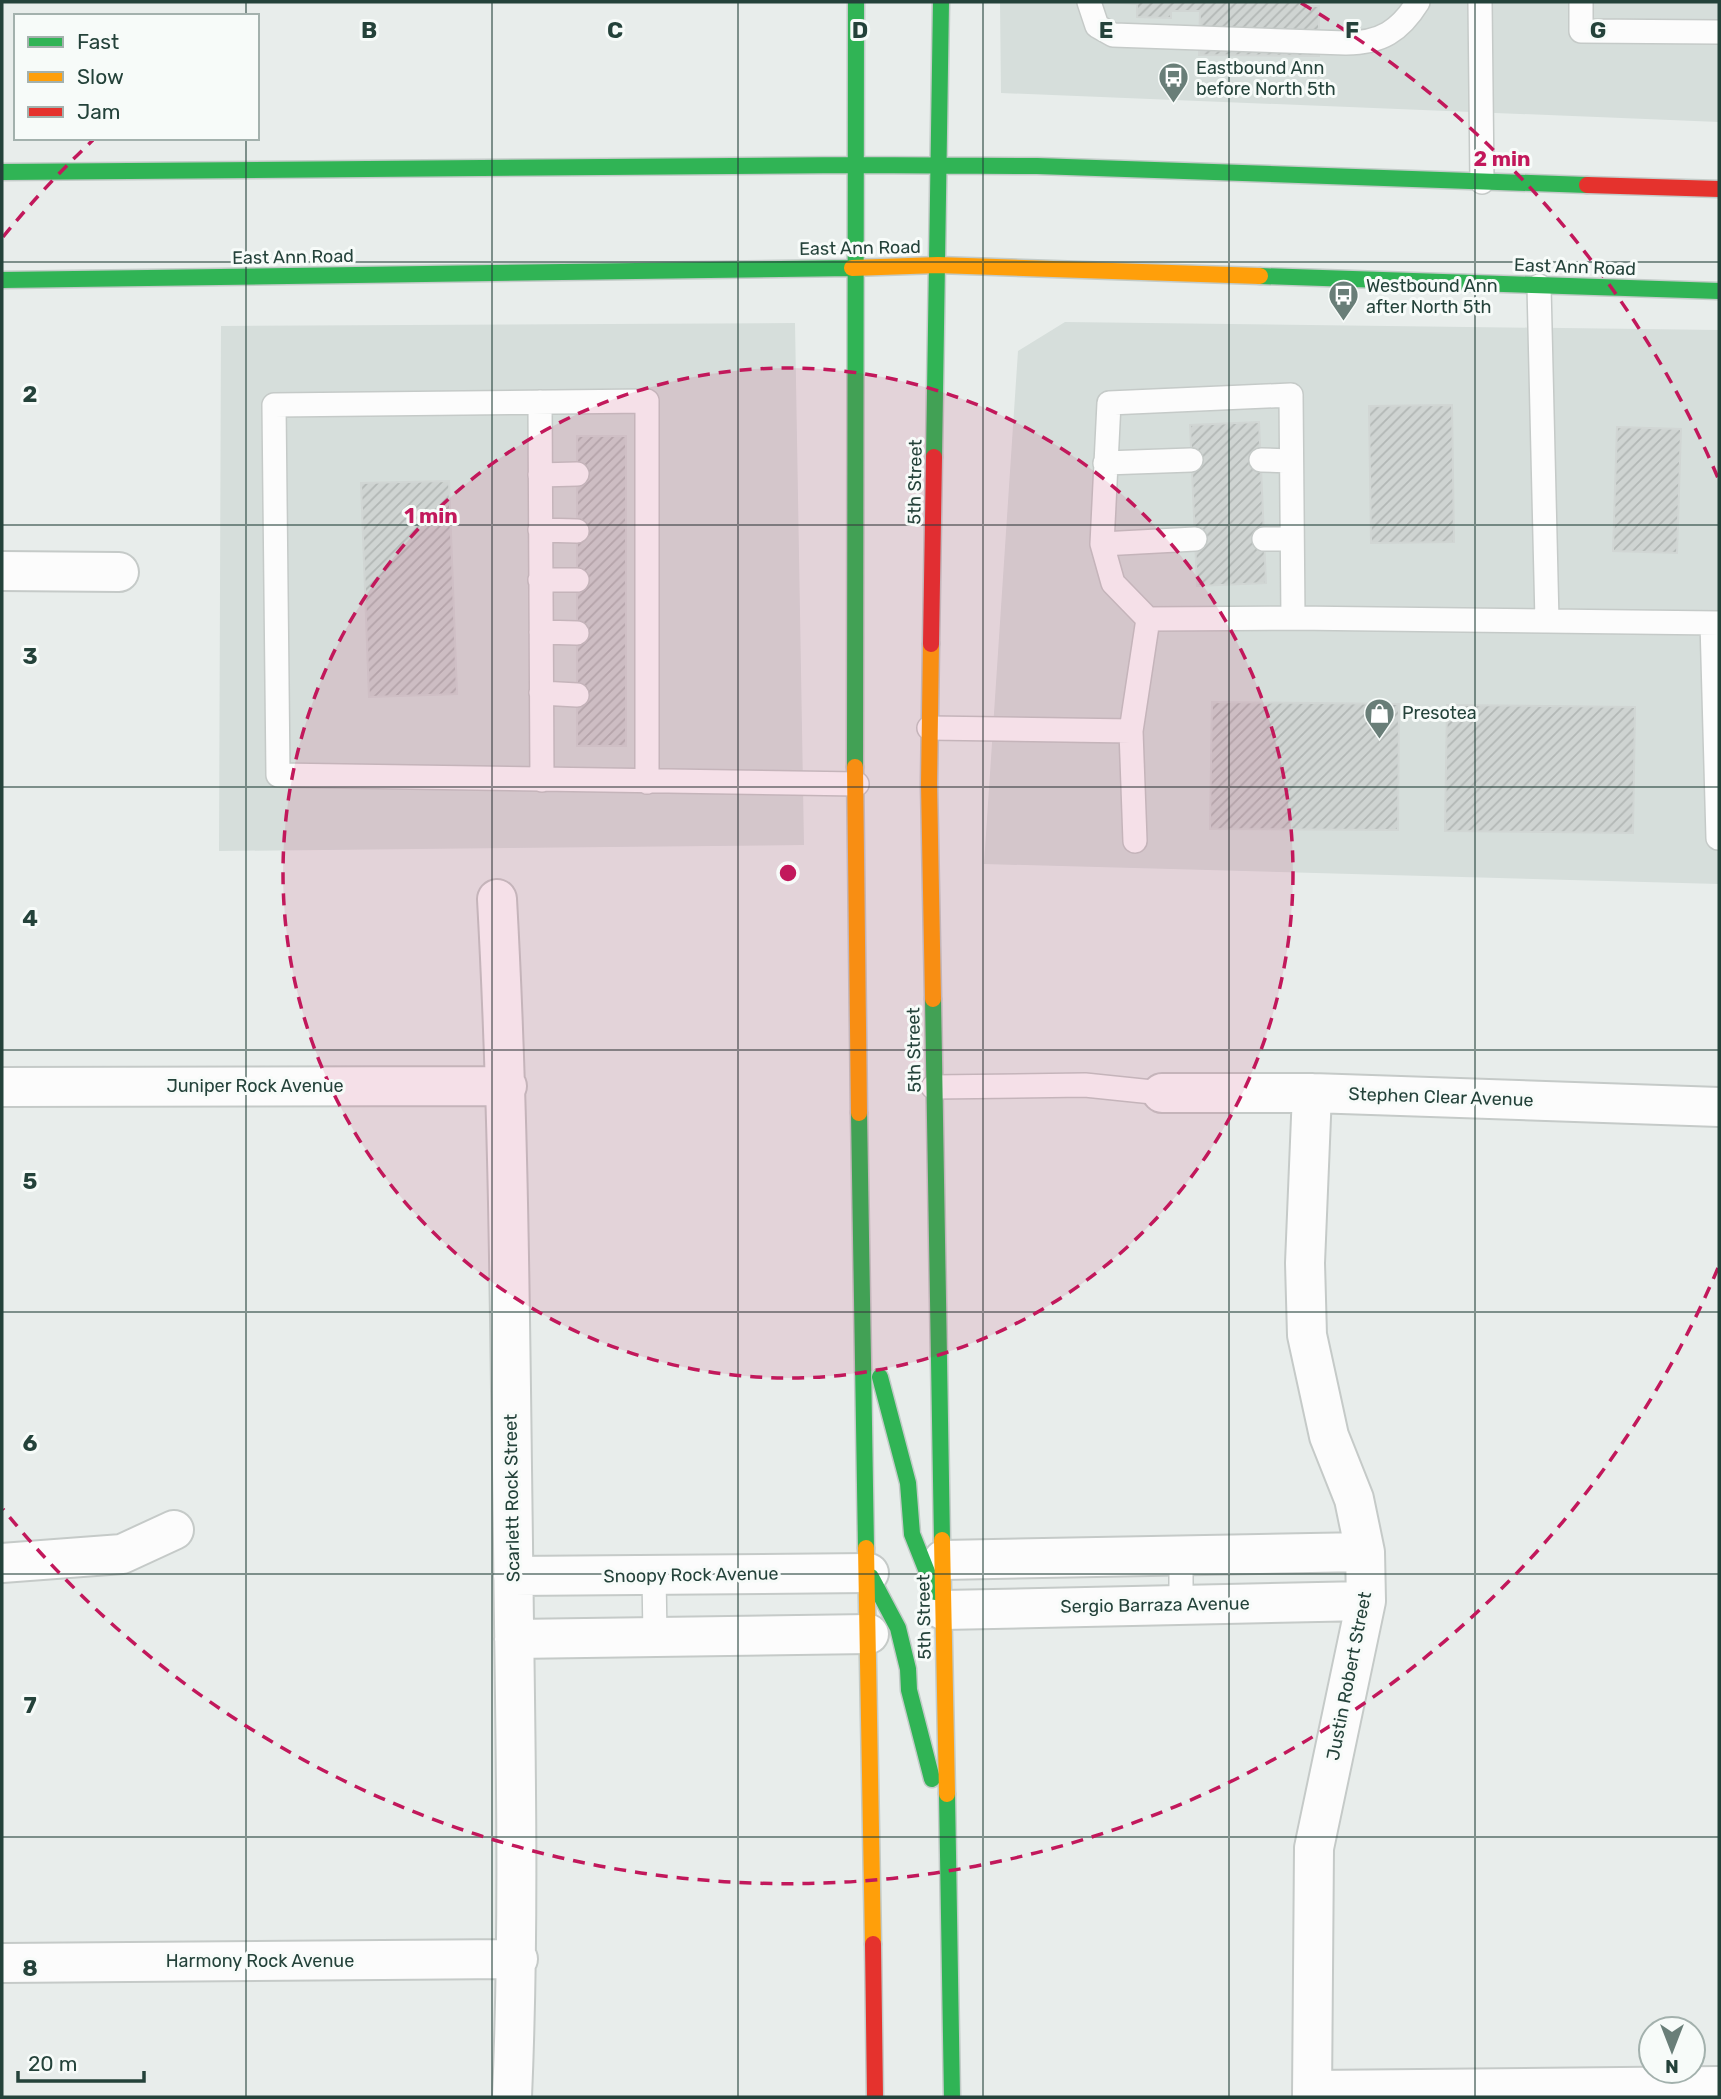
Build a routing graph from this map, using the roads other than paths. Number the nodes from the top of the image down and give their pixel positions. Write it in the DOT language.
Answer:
graph roads {
  1 [pos="856,2"];
  2 [pos="941,2"];
  3 [pos="1089,2"];
  4 [pos="1418,2"];
  5 [pos="1479,2"];
  6 [pos="1581,2"];
  7 [pos="1719,32"];
  8 [pos="853,165"];
  9 [pos="940,165"];
  10 [pos="2,172"];
  11 [pos="1482,182"];
  12 [pos="1719,188"];
  13 [pos="938,265"];
  14 [pos="852,268"];
  15 [pos="2,280"];
  16 [pos="1539,286"];
  17 [pos="1719,291"];
  18 [pos="540,402"];
  19 [pos="1191,460"];
  20 [pos="1261,460"];
  21 [pos="1291,461"];
  22 [pos="1105,463"];
  23 [pos="577,474"];
  24 [pos="540,475"];
  25 [pos="540,530"];
  26 [pos="577,531"];
  27 [pos="1195,539"];
  28 [pos="1265,539"];
  29 [pos="1292,539"];
  30 [pos="1102,544"];
  31 [pos="2,570"];
  32 [pos="120,572"];
  33 [pos="540,580"];
  34 [pos="577,580"];
  35 [pos="1293,618"];
  36 [pos="1148,619"];
  37 [pos="1547,621"];
  38 [pos="1716,623"];
  39 [pos="541,632"];
  40 [pos="577,633"];
  41 [pos="541,693"];
  42 [pos="577,695"];
  43 [pos="929,728"];
  44 [pos="1131,731"];
  45 [pos="542,779"];
  46 [pos="647,782"];
  47 [pos="857,784"];
  48 [pos="1718,838"];
  49 [pos="1135,841"];
  50 [pos="497,899"];
  51 [pos="507,1086"];
  52 [pos="2,1087"];
  53 [pos="933,1087"];
  54 [pos="1162,1093"];
  55 [pos="1312,1093"];
  56 [pos="1719,1107"];
  57 [pos="864,1317"];
  58 [pos="174,1530"];
  59 [pos="1365,1552"];
  60 [pos="1181,1555"];
  61 [pos="943,1560"];
  62 [pos="2,1563"];
  63 [pos="869,1573"];
  64 [pos="654,1575"];
  65 [pos="513,1576"];
  66 [pos="1366,1601"];
  67 [pos="1181,1603"];
  68 [pos="943,1610"];
  69 [pos="869,1634"];
  70 [pos="655,1637"];
  71 [pos="514,1639"];
  72 [pos="947,1843"];
  73 [pos="518,1959"];
  74 [pos="2,1962"];
  75 [pos="1719,2086"];
  76 [pos="1312,2093"];
  77 [pos="512,2097"];
  78 [pos="875,2097"];
  79 [pos="951,2097"];
  1 -- 8 [label="main road"];
  2 -- 9 [label="main road, 5th Street"];
  3 -- 4 [label="lane"];
  5 -- 11 [label="lane"];
  6 -- 7 [label="lane"];
  8 -- 9 [label="main road"];
  8 -- 10 [label="main road"];
  8 -- 14 [label="main road"];
  9 -- 11 [label="main road"];
  9 -- 13 [label="main road, 5th Street"];
  11 -- 12 [label="main road"];
  13 -- 14 [label="main road, East Ann Road"];
  13 -- 16 [label="main road, East Ann Road"];
  13 -- 43 [label="main road, 5th Street"];
  14 -- 15 [label="main road, East Ann Road"];
  14 -- 47 [label="main road"];
  16 -- 17 [label="main road, East Ann Road"];
  16 -- 37 [label="lane"];
  18 -- 24 [label="lane"];
  18 -- 45 [label="lane"];
  18 -- 46 [label="lane"];
  19 -- 22 [label="lane"];
  20 -- 21 [label="lane"];
  21 -- 22 [label="lane"];
  21 -- 29 [label="lane"];
  22 -- 30 [label="lane"];
  23 -- 24 [label="lane"];
  24 -- 25 [label="lane"];
  25 -- 26 [label="lane"];
  25 -- 33 [label="lane"];
  27 -- 30 [label="lane"];
  28 -- 29 [label="lane"];
  29 -- 35 [label="lane"];
  30 -- 36 [label="lane"];
  31 -- 32 [label="street"];
  33 -- 34 [label="lane"];
  33 -- 39 [label="lane"];
  35 -- 36 [label="lane"];
  35 -- 37 [label="lane"];
  36 -- 44 [label="lane"];
  37 -- 38 [label="lane"];
  38 -- 48 [label="lane"];
  39 -- 40 [label="lane"];
  39 -- 41 [label="lane"];
  41 -- 42 [label="lane"];
  41 -- 45 [label="lane"];
  43 -- 44 [label="lane"];
  43 -- 53 [label="main road, 5th Street"];
  44 -- 49 [label="lane"];
  45 -- 46 [label="lane"];
  46 -- 47 [label="lane"];
  47 -- 57 [label="main road"];
  50 -- 51 [label="street, Scarlett Rock Street"];
  51 -- 52 [label="street, Juniper Rock Avenue"];
  51 -- 65 [label="street, Scarlett Rock Street"];
  53 -- 54 [label="lane"];
  53 -- 61 [label="main road, 5th Street"];
  54 -- 55 [label="street, Stephen Clear Avenue"];
  55 -- 56 [label="street, Stephen Clear Avenue"];
  55 -- 59 [label="street, Justin Robert Street"];
  57 -- 63 [label="main road"];
  57 -- 68 [label="main road"];
  58 -- 62 [label="street"];
  59 -- 60 [label="street"];
  59 -- 66 [label="street, Justin Robert Street"];
  60 -- 61 [label="street"];
  60 -- 67 [label="lane"];
  61 -- 68 [label="main road, 5th Street"];
  63 -- 64 [label="street, Snoopy Rock Avenue"];
  63 -- 69 [label="main road"];
  63 -- 72 [label="main road"];
  64 -- 65 [label="street, Snoopy Rock Avenue"];
  64 -- 70 [label="lane"];
  65 -- 71 [label="street, Scarlett Rock Street"];
  66 -- 67 [label="street, Sergio Barraza Avenue"];
  66 -- 76 [label="street, Justin Robert Street"];
  67 -- 68 [label="street, Sergio Barraza Avenue"];
  68 -- 72 [label="main road, 5th Street"];
  69 -- 70 [label="street"];
  69 -- 78 [label="main road"];
  70 -- 71 [label="street"];
  71 -- 73 [label="street, Scarlett Rock Street"];
  72 -- 79 [label="main road, 5th Street"];
  73 -- 74 [label="street, Harmony Rock Avenue"];
  73 -- 77 [label="street, Scarlett Rock Street"];
  75 -- 76 [label="street"];
}
